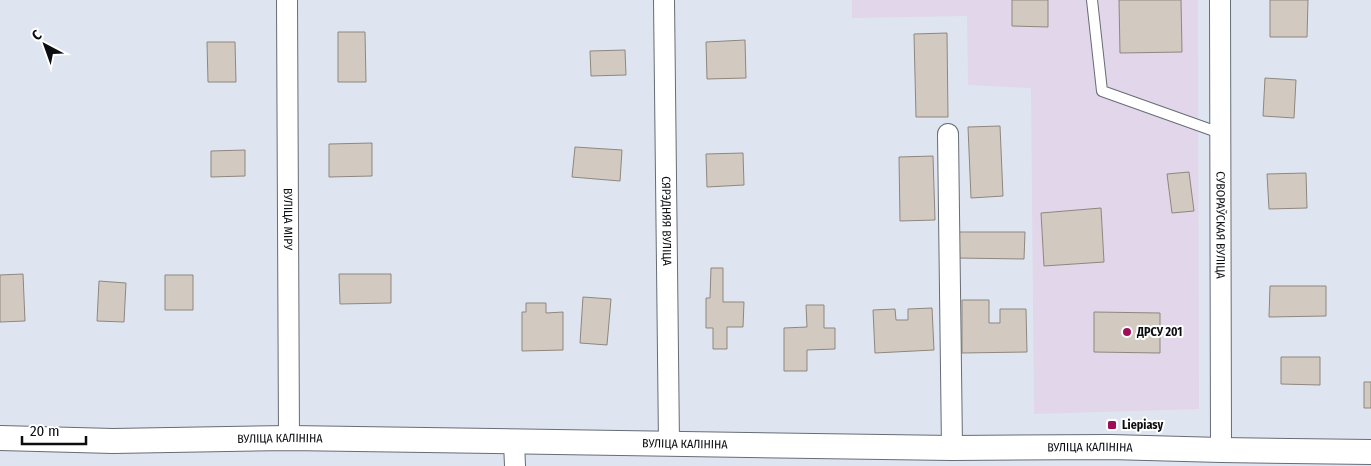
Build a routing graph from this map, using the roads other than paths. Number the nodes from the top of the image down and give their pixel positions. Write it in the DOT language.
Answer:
graph roads {
  1 [pos="287,0"];
  2 [pos="664,0"];
  3 [pos="1092,0"];
  4 [pos="1220,0"];
  5 [pos="1220,133"];
  6 [pos="948,134"];
  7 [pos="0,438"];
  8 [pos="289,438"];
  9 [pos="514,441"];
  10 [pos="669,443"];
  11 [pos="952,448"];
  12 [pos="1221,450"];
  13 [pos="1371,452"];
  14 [pos="514,466"];
  1 -- 8 [label="street, ВУЛІЦА МІРУ"];
  2 -- 10 [label="street, СЯРЭДНЯЯ ВУЛІЦА"];
  3 -- 5 [label="lane"];
  4 -- 5 [label="street, СУВОРАЎСКАЯ ВУЛІЦА"];
  5 -- 12 [label="street, СУВОРАЎСКАЯ ВУЛІЦА"];
  6 -- 11 [label="street"];
  7 -- 8 [label="street, ВУЛІЦА КАЛІНІНА"];
  8 -- 9 [label="street, ВУЛІЦА КАЛІНІНА"];
  9 -- 10 [label="street, ВУЛІЦА КАЛІНІНА"];
  9 -- 14 [label="street"];
  10 -- 11 [label="street, ВУЛІЦА КАЛІНІНА"];
  11 -- 12 [label="street, ВУЛІЦА КАЛІНІНА"];
  12 -- 13 [label="street, ВУЛІЦА КАЛІНІНА"];
}
